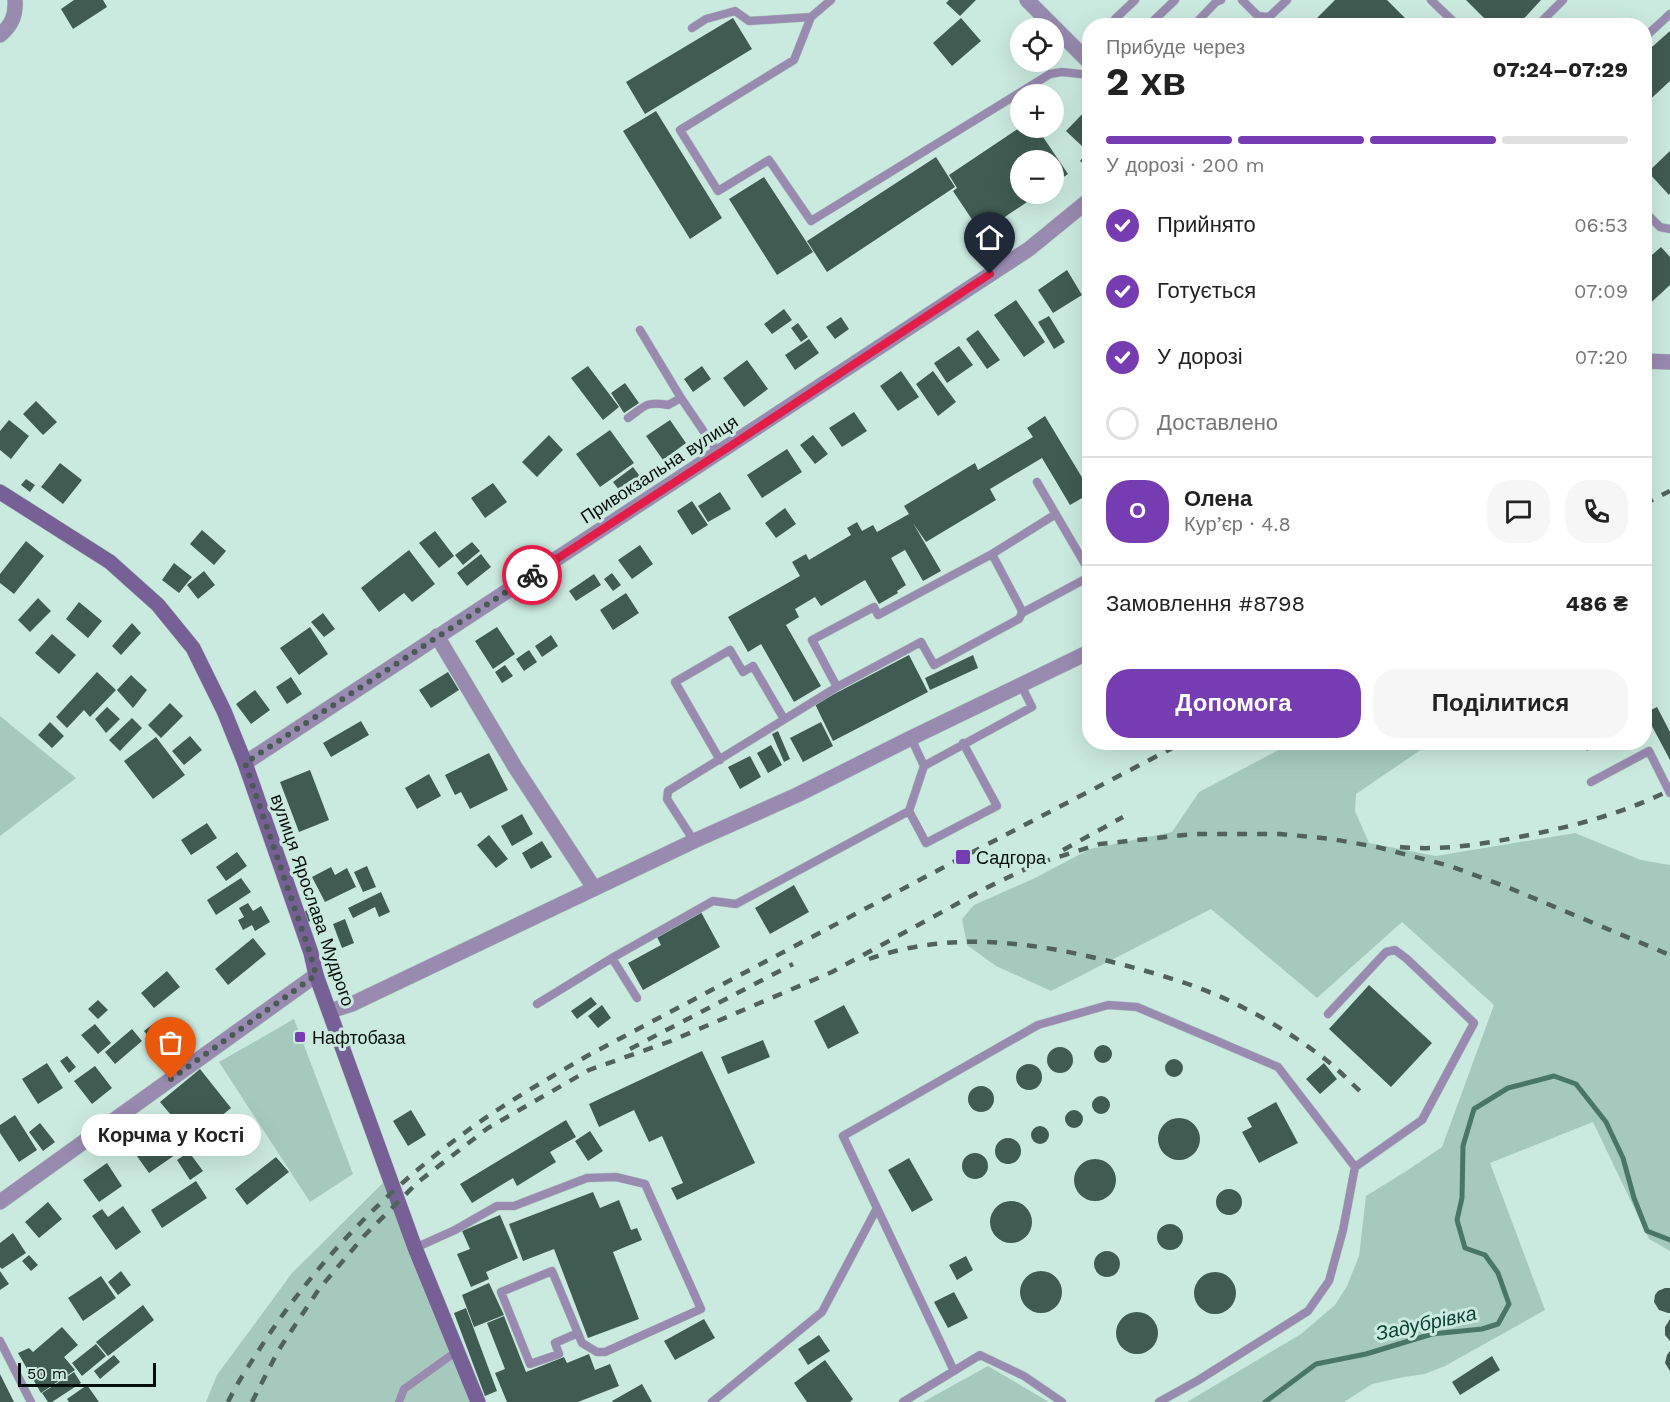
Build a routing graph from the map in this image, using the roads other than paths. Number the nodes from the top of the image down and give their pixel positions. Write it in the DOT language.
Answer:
graph roads {
  1 [pos="15,0"];
  2 [pos="831,0"];
  3 [pos="1027,0"];
  4 [pos="1135,0"];
  5 [pos="1175,0"];
  6 [pos="1221,0"];
  7 [pos="1242,0"];
  8 [pos="1287,0"];
  9 [pos="1431,0"];
  10 [pos="1563,0"];
  11 [pos="1670,14"];
  12 [pos="811,17"];
  13 [pos="1269,17"];
  14 [pos="1116,18"];
  15 [pos="1156,18"];
  16 [pos="1201,18"];
  17 [pos="1450,18"];
  18 [pos="1545,18"];
  19 [pos="692,28"];
  20 [pos="1652,31"];
  21 [pos="0,35"];
  22 [pos="1082,55"];
  23 [pos="1082,74"];
  24 [pos="1082,206"];
  25 [pos="1652,219"];
  26 [pos="1670,229"];
  27 [pos="640,330"];
  28 [pos="1652,361"];
  29 [pos="1670,362"];
  30 [pos="681,398"];
  31 [pos="628,418"];
  32 [pos="719,454"];
  33 [pos="1037,482"];
  34 [pos="0,492"];
  35 [pos="1056,514"];
  36 [pos="992,554"];
  37 [pos="1082,559"];
  38 [pos="1082,581"];
  39 [pos="1022,613"];
  40 [pos="437,636"];
  41 [pos="1082,655"];
  42 [pos="1022,685"];
  43 [pos="837,687"];
  44 [pos="784,719"];
  45 [pos="910,738"];
  46 [pos="963,743"];
  47 [pos="720,760"];
  48 [pos="245,763"];
  49 [pos="924,766"];
  50 [pos="1591,782"];
  51 [pos="1670,793"];
  52 [pos="909,812"];
  53 [pos="694,841"];
  54 [pos="594,888"];
  55 [pos="612,958"];
  56 [pos="316,975"];
  57 [pos="637,998"];
  58 [pos="537,1004"];
  59 [pos="330,1011"];
  60 [pos="1328,1014"];
  61 [pos="1355,1167"];
  62 [pos="0,1202"];
  63 [pos="877,1208"];
  64 [pos="415,1248"];
  65 [pos="578,1333"];
  66 [pos="0,1341"];
  67 [pos="457,1351"];
  68 [pos="954,1371"];
  69 [pos="31,1402"];
  70 [pos="399,1402"];
  71 [pos="478,1402"];
  72 [pos="712,1402"];
  73 [pos="903,1402"];
  74 [pos="1062,1402"];
  75 [pos="1160,1402"];
  1 -- 21 [label="street"];
  2 -- 12 [label="lane"];
  3 -- 22 [label="street"];
  4 -- 14 [label="lane"];
  5 -- 15 [label="lane"];
  6 -- 16 [label="lane"];
  7 -- 13 [label="lane"];
  8 -- 13 [label="lane"];
  9 -- 17 [label="lane"];
  10 -- 18 [label="lane"];
  11 -- 20 [label="lane"];
  12 -- 19 [label="lane"];
  12 -- 23 [label="lane"];
  24 -- 32 [label="street, Привокзальна вулиця"];
  25 -- 26 [label="lane"];
  27 -- 30 [label="lane"];
  28 -- 29 [label="street"];
  30 -- 31 [label="lane"];
  30 -- 32 [label="lane"];
  32 -- 40 [label="street, Привокзальна вулиця"];
  33 -- 35 [label="lane"];
  34 -- 48 [label="main road, вулиця Ярослава Мудрого"];
  35 -- 36 [label="lane"];
  35 -- 37 [label="lane"];
  36 -- 39 [label="lane"];
  36 -- 43 [label="lane"];
  38 -- 39 [label="lane"];
  39 -- 43 [label="lane"];
  40 -- 48 [label="street, Привокзальна вулиця"];
  40 -- 54 [label="street"];
  41 -- 42 [label="street"];
  42 -- 45 [label="street"];
  42 -- 46 [label="lane"];
  43 -- 44 [label="lane"];
  44 -- 47 [label="lane"];
  44 -- 47 [label="lane"];
  45 -- 49 [label="lane"];
  45 -- 53 [label="street"];
  46 -- 49 [label="lane"];
  46 -- 52 [label="lane"];
  47 -- 53 [label="lane"];
  48 -- 56 [label="main road, вулиця Ярослава Мудрого"];
  49 -- 52 [label="lane"];
  50 -- 51 [label="lane"];
  52 -- 55 [label="lane"];
  53 -- 54 [label="street"];
  54 -- 59 [label="street"];
  55 -- 57 [label="lane"];
  55 -- 58 [label="lane"];
  56 -- 59 [label="main road, вулиця Ярослава Мудрого"];
  56 -- 62 [label="street"];
  59 -- 64 [label="main road, вулиця Ярослава Мудрого"];
  60 -- 61 [label="lane"];
  61 -- 63 [label="lane"];
  61 -- 75 [label="lane"];
  63 -- 68 [label="lane"];
  63 -- 72 [label="lane"];
  64 -- 65 [label="lane"];
  64 -- 67 [label="main road, вулиця Ярослава Мудрого"];
  65 -- 65 [label="lane"];
  66 -- 69 [label="lane"];
  67 -- 70 [label="lane"];
  67 -- 71 [label="main road, вулиця Ярослава Мудрого"];
  68 -- 73 [label="lane"];
  68 -- 74 [label="lane"];
}
